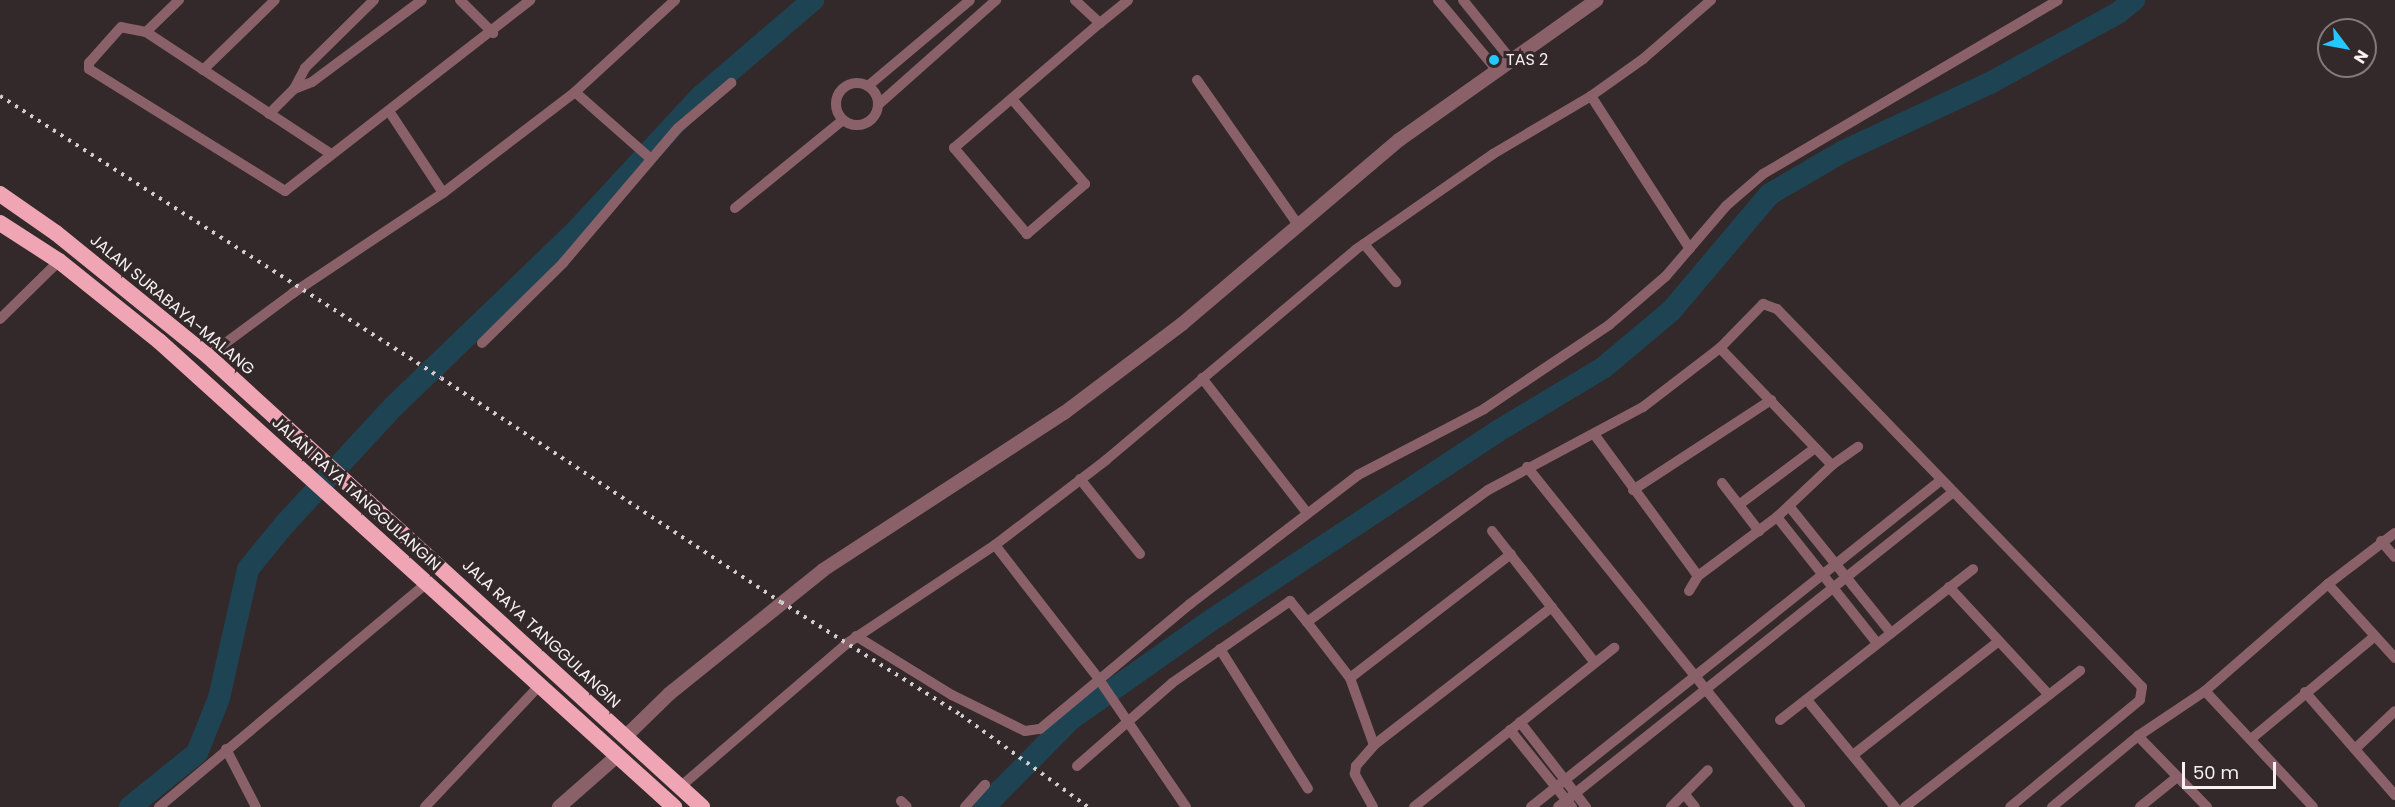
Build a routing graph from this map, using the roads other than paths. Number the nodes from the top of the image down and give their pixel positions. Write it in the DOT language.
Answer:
graph roads {
  1 [pos="179,0"];
  2 [pos="275,0"];
  3 [pos="374,0"];
  4 [pos="422,0"];
  5 [pos="460,0"];
  6 [pos="530,0"];
  7 [pos="675,0"];
  8 [pos="970,0"];
  9 [pos="996,0"];
  10 [pos="1075,0"];
  11 [pos="1128,0"];
  12 [pos="1438,0"];
  13 [pos="1462,0"];
  14 [pos="1598,0"];
  15 [pos="1711,0"];
  16 [pos="2058,0"];
  17 [pos="1088,5"];
  18 [pos="1100,23"];
  19 [pos="941,25"];
  20 [pos="146,32"];
  21 [pos="493,33"];
  22 [pos="952,39"];
  23 [pos="1512,61"];
  24 [pos="1496,69"];
  25 [pos="203,70"];
  26 [pos="1197,80"];
  27 [pos="730,83"];
  28 [pos="868,86"];
  29 [pos="294,89"];
  30 [pos="575,92"];
  31 [pos="1591,96"];
  32 [pos="1012,99"];
  33 [pos="879,104"];
  34 [pos="389,111"];
  35 [pos="269,114"];
  36 [pos="843,120"];
  37 [pos="331,154"];
  38 [pos="649,158"];
  39 [pos="443,193"];
  40 [pos="0,194"];
  41 [pos="735,208"];
  42 [pos="0,223"];
  43 [pos="1298,225"];
  44 [pos="1364,244"];
  45 [pos="1690,249"];
  46 [pos="59,261"];
  47 [pos="1396,282"];
  48 [pos="0,319"];
  49 [pos="482,343"];
  50 [pos="1720,348"];
  51 [pos="208,356"];
  52 [pos="1202,378"];
  53 [pos="1771,400"];
  54 [pos="1594,434"];
  55 [pos="1858,447"];
  56 [pos="1815,448"];
  57 [pos="1832,465"];
  58 [pos="1527,467"];
  59 [pos="1080,479"];
  60 [pos="1940,481"];
  61 [pos="1722,483"];
  62 [pos="356,488"];
  63 [pos="1633,490"];
  64 [pos="1952,493"];
  65 [pos="1740,504"];
  66 [pos="1789,506"];
  67 [pos="1307,513"];
  68 [pos="1776,517"];
  69 [pos="1492,531"];
  70 [pos="1759,531"];
  71 [pos="2395,532"];
  72 [pos="2381,542"];
  73 [pos="995,545"];
  74 [pos="1140,554"];
  75 [pos="1510,554"];
  76 [pos="2395,557"];
  77 [pos="1836,564"];
  78 [pos="1973,568"];
  79 [pos="1822,574"];
  80 [pos="1698,576"];
  81 [pos="1846,578"];
  82 [pos="427,583"];
  83 [pos="2328,584"];
  84 [pos="1949,587"];
  85 [pos="1833,588"];
  86 [pos="1689,591"];
  87 [pos="480,601"];
  88 [pos="1552,607"];
  89 [pos="466,619"];
  90 [pos="1307,622"];
  91 [pos="1891,633"];
  92 [pos="856,636"];
  93 [pos="2375,636"];
  94 [pos="1999,640"];
  95 [pos="1877,643"];
  96 [pos="1614,648"];
  97 [pos="1220,649"];
  98 [pos="2395,658"];
  99 [pos="1595,663"];
  100 [pos="2080,671"];
  101 [pos="1696,675"];
  102 [pos="1098,678"];
  103 [pos="1350,678"];
  104 [pos="539,686"];
  105 [pos="1707,688"];
  106 [pos="2205,691"];
  107 [pos="2305,693"];
  108 [pos="2049,695"];
  109 [pos="1807,700"];
  110 [pos="2395,711"];
  111 [pos="1126,717"];
  112 [pos="1780,720"];
  113 [pos="1520,722"];
  114 [pos="1510,730"];
  115 [pos="2138,736"];
  116 [pos="625,737"];
  117 [pos="2251,739"];
  118 [pos="1374,745"];
  119 [pos="226,749"];
  120 [pos="2355,749"];
  121 [pos="1853,755"];
  122 [pos="616,757"];
  123 [pos="1077,766"];
  124 [pos="1708,770"];
  125 [pos="2177,777"];
  126 [pos="1560,783"];
  127 [pos="985,785"];
  128 [pos="680,787"];
  129 [pos="1308,789"];
  130 [pos="2395,795"];
  131 [pos="1686,796"];
  132 [pos="1568,802"];
  133 [pos="667,805"];
  134 [pos="159,807"];
  135 [pos="256,807"];
  136 [pos="425,807"];
  137 [pos="559,807"];
  138 [pos="702,807"];
  139 [pos="964,807"];
  140 [pos="1186,807"];
  141 [pos="1373,807"];
  142 [pos="1414,807"];
  143 [pos="1531,807"];
  144 [pos="1586,807"];
  145 [pos="1671,807"];
  146 [pos="1695,807"];
  147 [pos="1800,807"];
  148 [pos="1894,807"];
  149 [pos="1905,807"];
  150 [pos="2010,807"];
  151 [pos="2052,807"];
  152 [pos="2140,807"];
  153 [pos="2207,807"];
  154 [pos="2313,807"];
  1 -- 20 [label="street"];
  2 -- 25 [label="street"];
  3 -- 29 [label="street"];
  4 -- 29 [label="street"];
  5 -- 21 [label="street"];
  6 -- 21 [label="street"];
  7 -- 30 [label="street"];
  8 -- 19 [label="street"];
  9 -- 22 [label="street"];
  10 -- 17 [label="street"];
  11 -- 18 [label="street"];
  12 -- 24 [label="street"];
  13 -- 23 [label="street"];
  14 -- 23 [label="street"];
  15 -- 31 [label="street"];
  16 -- 45 [label="street"];
  17 -- 18 [label="street"];
  18 -- 32 [label="street"];
  19 -- 22 [label="street"];
  19 -- 28 [label="street"];
  20 -- 25 [label="street"];
  20 -- 37 [label="street"];
  21 -- 34 [label="street"];
  22 -- 33 [label="street"];
  23 -- 24 [label="street"];
  24 -- 43 [label="street"];
  25 -- 35 [label="street"];
  26 -- 43 [label="street"];
  27 -- 38 [label="street"];
  28 -- 33 [label="street"];
  28 -- 36 [label="street"];
  29 -- 35 [label="street"];
  30 -- 38 [label="street"];
  30 -- 39 [label="street"];
  31 -- 44 [label="street"];
  31 -- 45 [label="street"];
  32 -- 32 [label="street"];
  33 -- 36 [label="street"];
  34 -- 37 [label="street"];
  34 -- 39 [label="street"];
  35 -- 37 [label="street"];
  36 -- 41 [label="street"];
  38 -- 49 [label="street"];
  39 -- 51 [label="street"];
  40 -- 51 [label="highway, JALAN SURABAYA-MALANG"];
  42 -- 46 [label="highway, JALAN RAYA TANGGULANGIN"];
  43 -- 116 [label="street"];
  44 -- 47 [label="street"];
  44 -- 52 [label="street"];
  45 -- 67 [label="street"];
  46 -- 48 [label="street"];
  46 -- 82 [label="highway, JALAN RAYA TANGGULANGIN"];
  50 -- 53 [label="street"];
  50 -- 54 [label="street"];
  50 -- 60 [label="street"];
  51 -- 62 [label="highway, JALAN SURABAYA-MALANG"];
  52 -- 59 [label="street"];
  52 -- 67 [label="street"];
  53 -- 56 [label="street"];
  53 -- 63 [label="street"];
  54 -- 58 [label="street"];
  54 -- 63 [label="street"];
  55 -- 57 [label="street"];
  56 -- 57 [label="street"];
  56 -- 65 [label="street"];
  57 -- 66 [label="street"];
  58 -- 90 [label="street"];
  58 -- 101 [label="street"];
  59 -- 73 [label="street"];
  59 -- 74 [label="street"];
  60 -- 64 [label="street"];
  60 -- 77 [label="street"];
  61 -- 65 [label="street"];
  62 -- 87 [label="highway, JALA RAYA TANGGULANGIN"];
  63 -- 80 [label="street"];
  64 -- 81 [label="street"];
  64 -- 150 [label="street"];
  65 -- 70 [label="street"];
  66 -- 68 [label="street"];
  66 -- 77 [label="street"];
  67 -- 102 [label="street"];
  68 -- 70 [label="street"];
  68 -- 79 [label="street"];
  69 -- 75 [label="street"];
  70 -- 80 [label="street"];
  71 -- 72 [label="street"];
  72 -- 76 [label="street"];
  72 -- 83 [label="street"];
  73 -- 92 [label="street"];
  73 -- 102 [label="street"];
  75 -- 88 [label="street"];
  75 -- 103 [label="street"];
  77 -- 79 [label="street"];
  77 -- 81 [label="street"];
  78 -- 84 [label="street"];
  79 -- 85 [label="street"];
  79 -- 101 [label="street"];
  80 -- 86 [label="street"];
  81 -- 85 [label="street"];
  81 -- 91 [label="street"];
  82 -- 89 [label="highway, JALAN RAYA TANGGULANGIN"];
  82 -- 119 [label="street"];
  83 -- 93 [label="street"];
  83 -- 106 [label="street"];
  84 -- 91 [label="street"];
  84 -- 94 [label="street"];
  85 -- 95 [label="street"];
  85 -- 105 [label="street"];
  87 -- 89 [label="highway"];
  87 -- 116 [label="highway, JALA RAYA TANGGULANGIN"];
  88 -- 99 [label="street"];
  88 -- 118 [label="street"];
  89 -- 104 [label="highway, JALAN RAYA TANGGULANGIN"];
  90 -- 97 [label="street"];
  90 -- 103 [label="street"];
  91 -- 95 [label="street"];
  92 -- 102 [label="street"];
  92 -- 128 [label="street"];
  93 -- 98 [label="street"];
  93 -- 107 [label="street"];
  94 -- 108 [label="street"];
  94 -- 121 [label="street"];
  95 -- 109 [label="street"];
  96 -- 99 [label="street"];
  97 -- 111 [label="street"];
  97 -- 129 [label="street"];
  99 -- 113 [label="street"];
  100 -- 108 [label="street"];
  101 -- 105 [label="street"];
  101 -- 126 [label="street"];
  102 -- 111 [label="street"];
  103 -- 118 [label="street"];
  104 -- 122 [label="highway, JALAN RAYA TANGGULANGIN"];
  104 -- 136 [label="street"];
  105 -- 132 [label="street"];
  105 -- 147 [label="street"];
  106 -- 115 [label="street"];
  106 -- 117 [label="street"];
  107 -- 117 [label="street"];
  107 -- 120 [label="street"];
  108 -- 149 [label="street"];
  109 -- 112 [label="street"];
  109 -- 121 [label="street"];
  110 -- 120 [label="street"];
  111 -- 123 [label="street"];
  111 -- 140 [label="street"];
  113 -- 114 [label="street"];
  113 -- 126 [label="street"];
  114 -- 126 [label="street"];
  114 -- 142 [label="street"];
  115 -- 125 [label="street"];
  115 -- 151 [label="street"];
  116 -- 128 [label="highway, JALA RAYA TANGGULANGIN"];
  117 -- 154 [label="street"];
  118 -- 141 [label="street"];
  119 -- 134 [label="street"];
  119 -- 135 [label="street"];
  120 -- 130 [label="street"];
  121 -- 148 [label="street"];
  122 -- 133 [label="highway, JALAN RAYA TANGGULANGIN"];
  122 -- 137 [label="street"];
  124 -- 131 [label="street"];
  125 -- 152 [label="street"];
  125 -- 153 [label="street"];
  126 -- 132 [label="street"];
  126 -- 143 [label="street"];
  127 -- 139 [label="street"];
  128 -- 138 [label="highway, JALA RAYA TANGGULANGIN"];
  131 -- 145 [label="street"];
  131 -- 146 [label="street"];
  132 -- 144 [label="street"];
}
